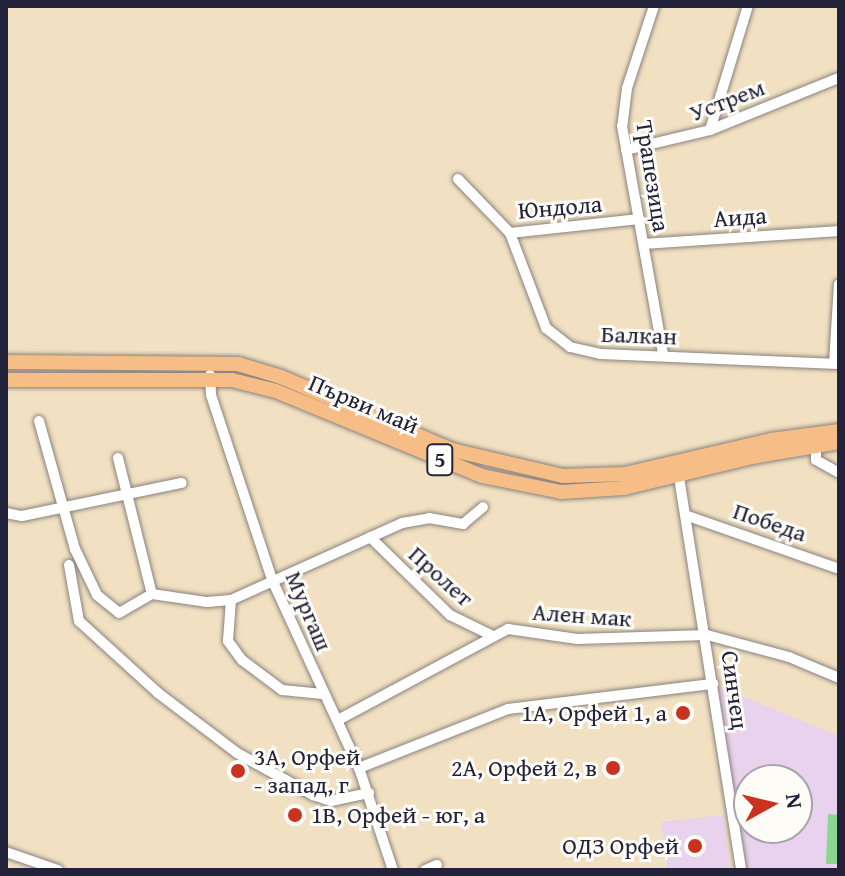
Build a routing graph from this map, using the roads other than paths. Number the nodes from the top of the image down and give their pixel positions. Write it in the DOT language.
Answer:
graph roads {
  1 [pos="654,6"];
  2 [pos="748,6"];
  3 [pos="839,78"];
  4 [pos="710,130"];
  5 [pos="626,150"];
  6 [pos="458,179"];
  7 [pos="639,219"];
  8 [pos="839,231"];
  9 [pos="510,233"];
  10 [pos="644,244"];
  11 [pos="839,284"];
  12 [pos="663,355"];
  13 [pos="212,361"];
  14 [pos="6,362"];
  15 [pos="837,364"];
  16 [pos="210,378"];
  17 [pos="6,380"];
  18 [pos="39,421"];
  19 [pos="839,431"];
  20 [pos="839,442"];
  21 [pos="816,444"];
  22 [pos="118,458"];
  23 [pos="678,471"];
  24 [pos="839,473"];
  25 [pos="182,483"];
  26 [pos="125,494"];
  27 [pos="62,506"];
  28 [pos="483,507"];
  29 [pos="6,513"];
  30 [pos="688,516"];
  31 [pos="370,537"];
  32 [pos="69,565"];
  33 [pos="839,569"];
  34 [pos="273,582"];
  35 [pos="152,594"];
  36 [pos="231,600"];
  37 [pos="491,635"];
  38 [pos="707,635"];
  39 [pos="839,678"];
  40 [pos="713,684"];
  41 [pos="323,694"];
  42 [pos="338,720"];
  43 [pos="359,768"];
  44 [pos="369,793"];
  45 [pos="6,852"];
  46 [pos="437,865"];
  47 [pos="58,870"];
  48 [pos="393,870"];
  49 [pos="425,870"];
  50 [pos="741,870"];
  1 -- 5 [label="street, Трапезица"];
  2 -- 4 [label="street"];
  3 -- 4 [label="street, Устрем"];
  4 -- 5 [label="street, Устрем"];
  5 -- 7 [label="street, Трапезица"];
  6 -- 9 [label="street, Юндола"];
  7 -- 9 [label="street, Юндола"];
  7 -- 10 [label="street, Трапезица"];
  8 -- 10 [label="street, Аида"];
  9 -- 12 [label="street, Балкан"];
  10 -- 12 [label="street, Трапезица"];
  11 -- 15 [label="street"];
  12 -- 15 [label="street, Балкан"];
  13 -- 14 [label="main road, Първи май / 5"];
  13 -- 16 [label="street, Мургаш"];
  13 -- 23 [label="main road, Първи май / 5"];
  16 -- 17 [label="main road, Първи май / 5"];
  16 -- 23 [label="main road, Първи май / 5"];
  16 -- 34 [label="street, Мургаш"];
  18 -- 27 [label="street"];
  19 -- 23 [label="main road, Първи май / 5"];
  20 -- 21 [label="main road, Първи май / 5"];
  21 -- 23 [label="main road, Първи май / 5"];
  21 -- 24 [label="street"];
  22 -- 26 [label="street"];
  23 -- 30 [label="street, Синчец"];
  25 -- 26 [label="street"];
  26 -- 27 [label="street"];
  26 -- 35 [label="street"];
  27 -- 29 [label="street"];
  27 -- 35 [label="street"];
  28 -- 31 [label="street, Пролет"];
  30 -- 33 [label="street, Победа"];
  30 -- 38 [label="street, Синчец"];
  31 -- 34 [label="street, Пролет"];
  31 -- 37 [label="street, Пролет"];
  32 -- 44 [label="street"];
  34 -- 36 [label="street, Пролет"];
  34 -- 41 [label="street, Мургаш"];
  35 -- 36 [label="street, Пролет"];
  36 -- 41 [label="street"];
  37 -- 38 [label="street, Ален мак"];
  37 -- 42 [label="street, Ален мак"];
  38 -- 39 [label="street, Ален мак"];
  38 -- 40 [label="street, Синчец"];
  40 -- 43 [label="street"];
  40 -- 50 [label="street, Синчец"];
  41 -- 42 [label="street, Мургаш"];
  42 -- 43 [label="street, Мургаш"];
  43 -- 44 [label="street, Мургаш"];
  44 -- 48 [label="street, Мургаш"];
  45 -- 47 [label="street"];
  46 -- 49 [label="street"];
}
